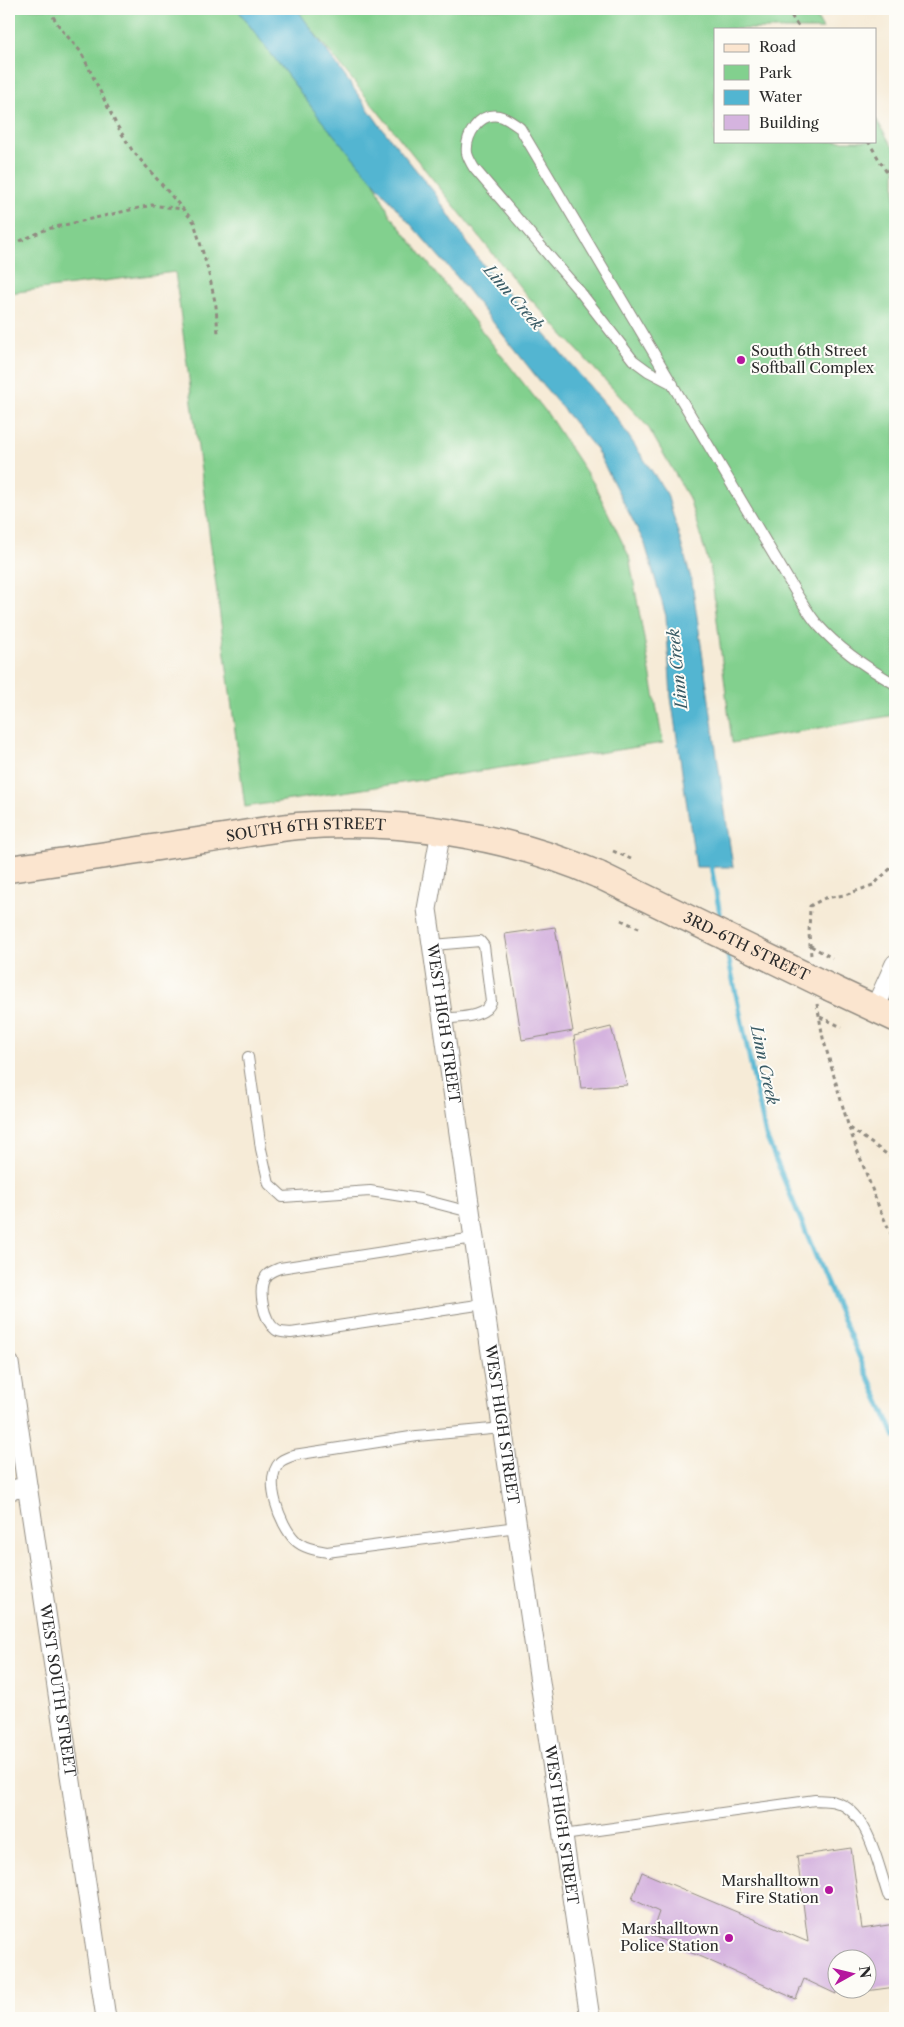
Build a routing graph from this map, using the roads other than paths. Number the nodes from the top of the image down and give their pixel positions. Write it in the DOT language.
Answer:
graph roads {
  1 [pos="673,384"];
  2 [pos="895,684"];
  3 [pos="441,831"];
  4 [pos="9,870"];
  5 [pos="599,875"];
  6 [pos="433,945"];
  7 [pos="895,964"];
  8 [pos="885,1013"];
  9 [pos="443,1019"];
  10 [pos="248,1057"];
  11 [pos="470,1212"];
  12 [pos="474,1238"];
  13 [pos="484,1304"];
  14 [pos="9,1363"];
  15 [pos="502,1428"];
  16 [pos="18,1489"];
  17 [pos="517,1527"];
  18 [pos="563,1835"];
  19 [pos="888,1895"];
  20 [pos="106,2018"];
  21 [pos="590,2018"];
  1 -- 1 [label="lane"];
  1 -- 2 [label="lane"];
  3 -- 4 [label="main road, SOUTH 6TH STREET"];
  3 -- 5 [label="main road, SOUTH 6TH STREET"];
  3 -- 6 [label="street, WEST HIGH STREET"];
  5 -- 8 [label="main road, 3RD-6TH STREET, bridge"];
  6 -- 9 [label="street, WEST HIGH STREET"];
  6 -- 9 [label="lane"];
  7 -- 8 [label="street"];
  9 -- 11 [label="street, WEST HIGH STREET"];
  10 -- 11 [label="lane"];
  11 -- 12 [label="street, WEST HIGH STREET"];
  12 -- 13 [label="street, WEST HIGH STREET"];
  12 -- 13 [label="lane"];
  13 -- 15 [label="street, WEST HIGH STREET"];
  14 -- 16 [label="street, WEST SOUTH STREET"];
  15 -- 17 [label="street, WEST HIGH STREET"];
  15 -- 17 [label="lane"];
  16 -- 20 [label="street, WEST SOUTH STREET"];
  17 -- 18 [label="street, WEST HIGH STREET"];
  18 -- 19 [label="lane"];
  18 -- 21 [label="street, WEST HIGH STREET"];
}
